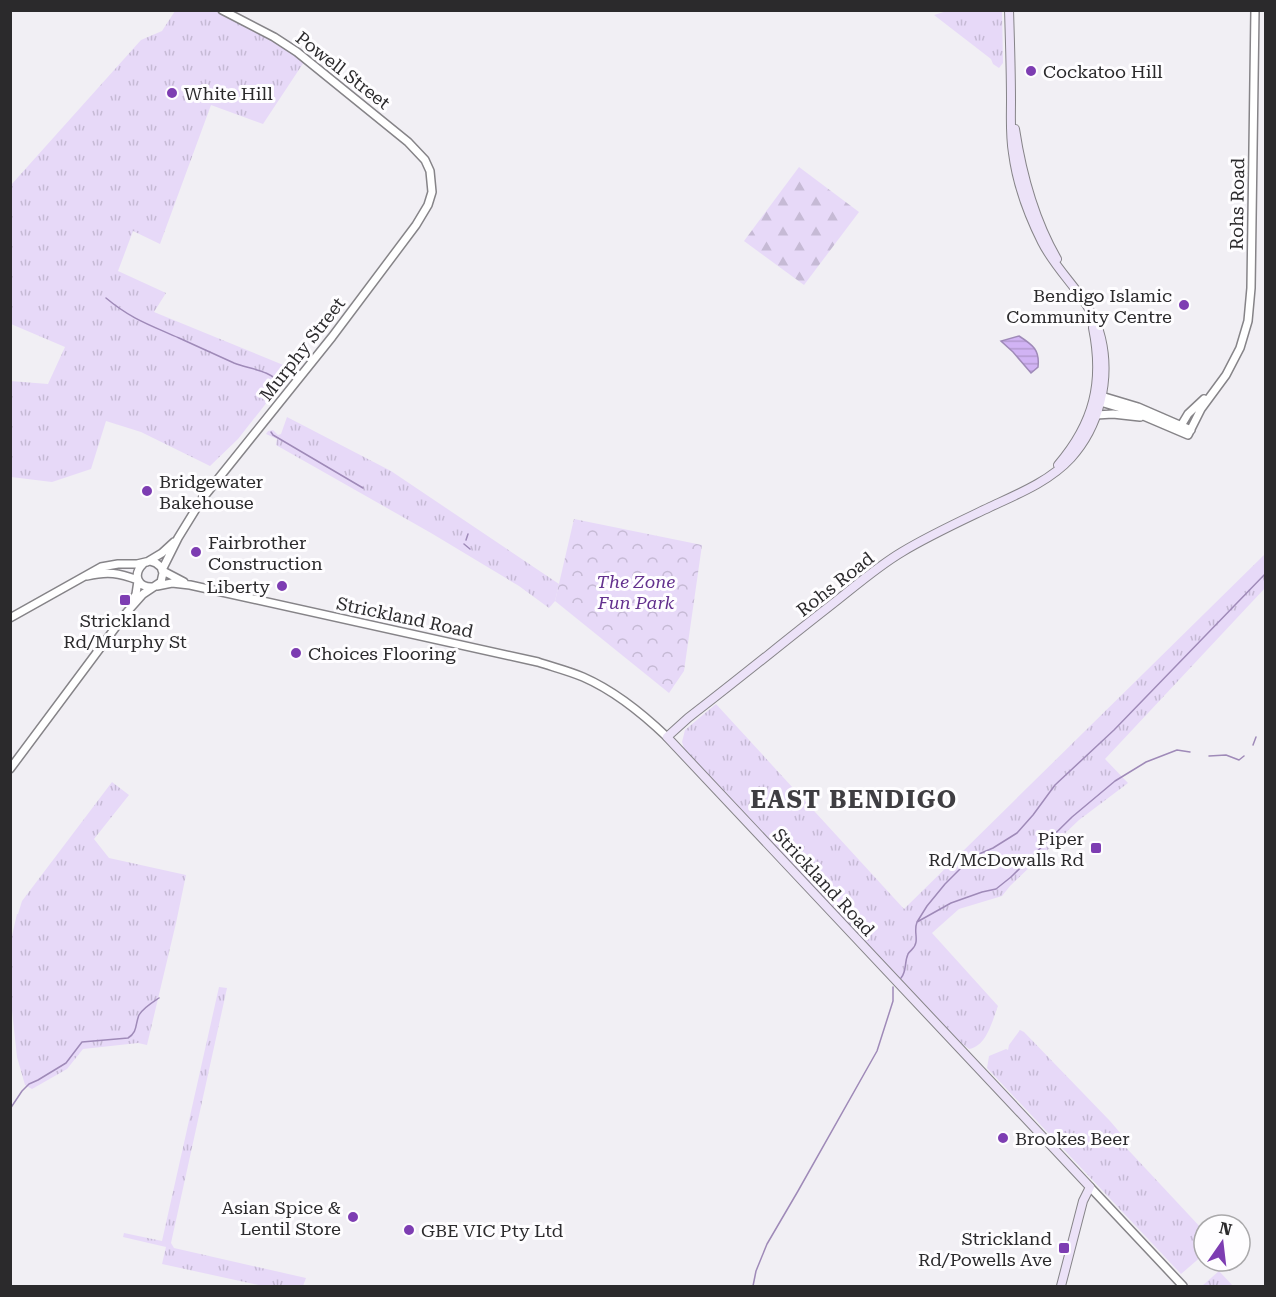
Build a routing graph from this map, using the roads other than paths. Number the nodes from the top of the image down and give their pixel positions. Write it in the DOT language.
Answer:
graph roads {
  1 [pos="222,10"];
  2 [pos="1009,10"];
  3 [pos="1255,10"];
  4 [pos="430,171"];
  5 [pos="1215,389"];
  6 [pos="1098,398"];
  7 [pos="1096,415"];
  8 [pos="1154,420"];
  9 [pos="1179,428"];
  10 [pos="1040,482"];
  11 [pos="178,538"];
  12 [pos="146,562"];
  13 [pos="163,570"];
  14 [pos="82,578"];
  15 [pos="138,580"];
  16 [pos="190,585"];
  17 [pos="156,586"];
  18 [pos="127,612"];
  19 [pos="10,618"];
  20 [pos="667,737"];
  21 [pos="10,769"];
  22 [pos="1090,1187"];
  23 [pos="1061,1287"];
  24 [pos="1183,1287"];
  1 -- 4 [label="street, Powell Street"];
  2 -- 6 [label="main road"];
  3 -- 5 [label="street, Rohs Road"];
  4 -- 11 [label="street, Murphy Street"];
  5 -- 9 [label="street, Rohs Road"];
  5 -- 9 [label="street, Rohs Road"];
  6 -- 7 [label="main road, Rohs Road"];
  6 -- 8 [label="street"];
  6 -- 9 [label="street"];
  6 -- 10 [label="main road, Rohs Road"];
  7 -- 8 [label="street"];
  7 -- 10 [label="main road, Rohs Road"];
  8 -- 9 [label="street"];
  10 -- 20 [label="main road, Rohs Road"];
  11 -- 12 [label="street, Murphy Street"];
  11 -- 13 [label="street, Murphy Street"];
  12 -- 13 [label="street"];
  12 -- 14 [label="street"];
  12 -- 15 [label="street"];
  13 -- 16 [label="street, Strickland Road"];
  13 -- 17 [label="street"];
  14 -- 15 [label="street"];
  14 -- 19 [label="street"];
  15 -- 17 [label="street"];
  15 -- 18 [label="street"];
  16 -- 17 [label="street, Strickland Road"];
  16 -- 20 [label="street, Strickland Road"];
  17 -- 18 [label="street"];
  18 -- 21 [label="street"];
  20 -- 22 [label="main road, Strickland Road"];
  22 -- 23 [label="main road"];
  22 -- 24 [label="street, Strickland Road"];
}
